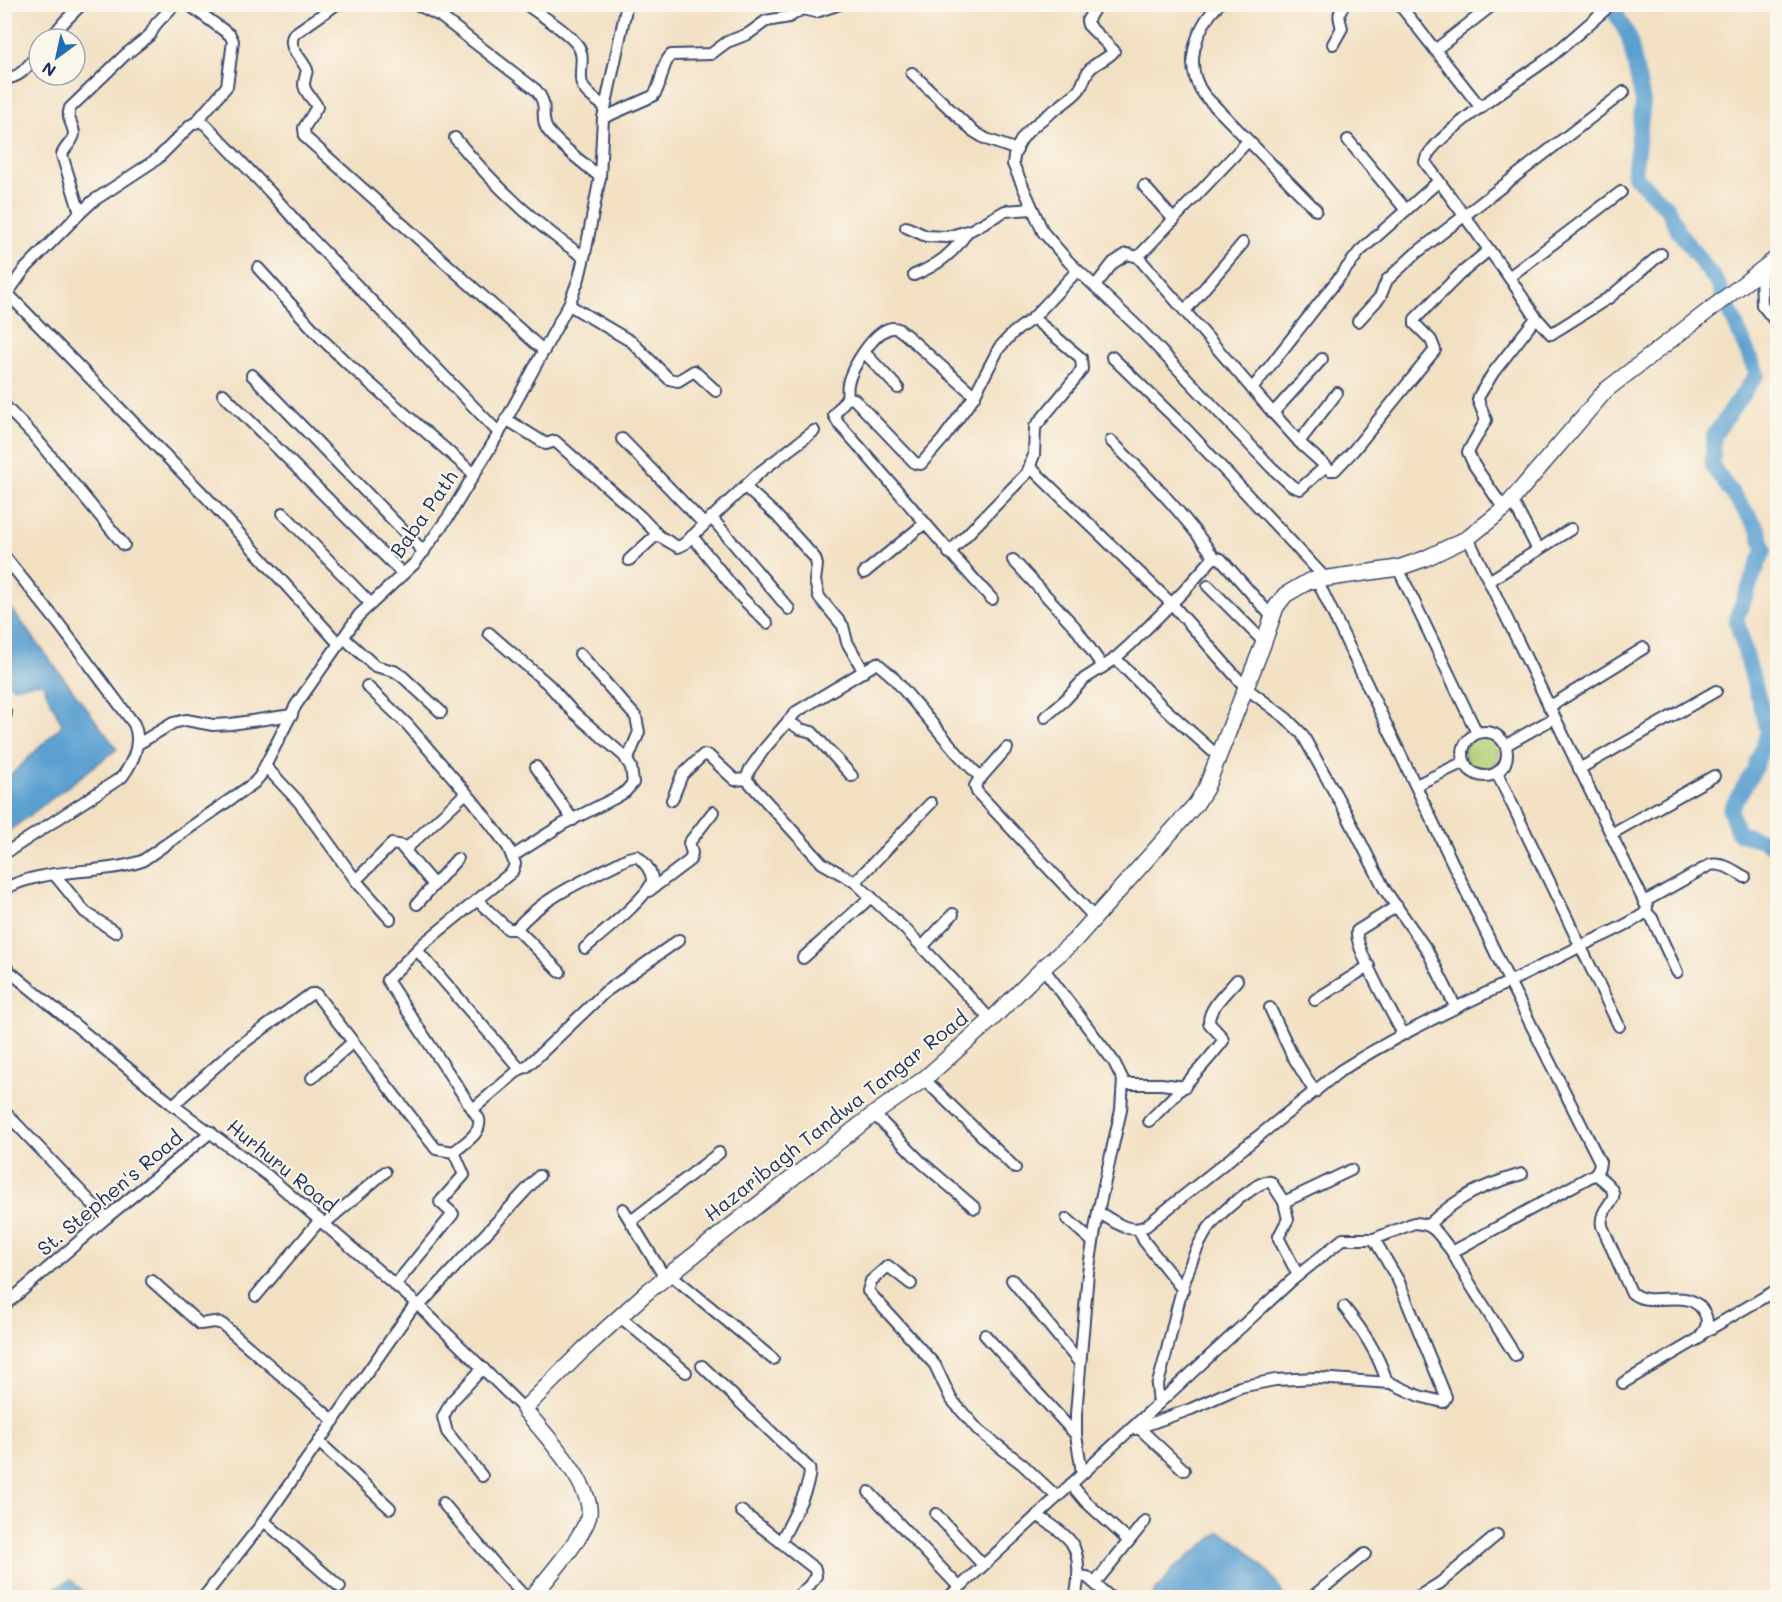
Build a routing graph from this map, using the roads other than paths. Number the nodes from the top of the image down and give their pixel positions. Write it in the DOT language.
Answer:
graph roads {
  1 [pos="82,4"];
  2 [pos="175,4"];
  3 [pos="188,4"];
  4 [pos="337,4"];
  5 [pos="416,4"];
  6 [pos="526,4"];
  7 [pos="627,4"];
  8 [pos="840,4"];
  9 [pos="1097,4"];
  10 [pos="1218,4"];
  11 [pos="1345,4"];
  12 [pos="1399,4"];
  13 [pos="1494,4"];
  14 [pos="1605,10"];
  15 [pos="60,27"];
  16 [pos="1333,44"];
  17 [pos="1435,50"];
  18 [pos="27,66"];
  19 [pos="912,73"];
  20 [pos="4,78"];
  21 [pos="1623,92"];
  22 [pos="1481,108"];
  23 [pos="604,113"];
  24 [pos="197,121"];
  25 [pos="455,138"];
  26 [pos="1348,140"];
  27 [pos="1248,141"];
  28 [pos="1017,150"];
  29 [pos="600,177"];
  30 [pos="1439,181"];
  31 [pos="1144,186"];
  32 [pos="1621,192"];
  33 [pos="1032,209"];
  34 [pos="1316,210"];
  35 [pos="1406,210"];
  36 [pos="80,213"];
  37 [pos="1464,214"];
  38 [pos="1174,220"];
  39 [pos="906,227"];
  40 [pos="967,232"];
  41 [pos="1244,243"];
  42 [pos="1489,250"];
  43 [pos="1661,254"];
  44 [pos="585,257"];
  45 [pos="1138,257"];
  46 [pos="1778,257"];
  47 [pos="258,268"];
  48 [pos="1761,270"];
  49 [pos="1077,271"];
  50 [pos="914,275"];
  51 [pos="1509,277"];
  52 [pos="1095,286"];
  53 [pos="7,292"];
  54 [pos="569,305"];
  55 [pos="1185,311"];
  56 [pos="1033,318"];
  57 [pos="1536,318"];
  58 [pos="1358,321"];
  59 [pos="1778,325"];
  60 [pos="544,351"];
  61 [pos="864,352"];
  62 [pos="1112,357"];
  63 [pos="1322,359"];
  64 [pos="252,375"];
  65 [pos="898,388"];
  66 [pos="1252,389"];
  67 [pos="716,391"];
  68 [pos="1337,393"];
  69 [pos="223,394"];
  70 [pos="975,396"];
  71 [pos="847,398"];
  72 [pos="4,405"];
  73 [pos="1273,413"];
  74 [pos="506,419"];
  75 [pos="814,431"];
  76 [pos="499,433"];
  77 [pos="622,439"];
  78 [pos="1111,441"];
  79 [pos="1299,442"];
  80 [pos="1326,466"];
  81 [pos="1031,468"];
  82 [pos="474,474"];
  83 [pos="745,487"];
  84 [pos="1508,505"];
  85 [pos="282,513"];
  86 [pos="708,520"];
  87 [pos="926,523"];
  88 [pos="1571,529"];
  89 [pos="659,536"];
  90 [pos="692,536"];
  91 [pos="1468,538"];
  92 [pos="124,545"];
  93 [pos="1538,550"];
  94 [pos="424,552"];
  95 [pos="949,553"];
  96 [pos="4,556"];
  97 [pos="1214,556"];
  98 [pos="629,560"];
  99 [pos="1013,560"];
  100 [pos="1398,568"];
  101 [pos="864,573"];
  102 [pos="403,574"];
  103 [pos="1322,579"];
  104 [pos="1489,581"];
  105 [pos="1208,586"];
  106 [pos="992,599"];
  107 [pos="1171,603"];
  108 [pos="371,604"];
  109 [pos="789,609"];
  110 [pos="1273,618"];
  111 [pos="767,623"];
  112 [pos="489,633"];
  113 [pos="341,641"];
  114 [pos="1264,642"];
  115 [pos="1644,648"];
  116 [pos="580,654"];
  117 [pos="1115,658"];
  118 [pos="1103,667"];
  119 [pos="864,672"];
  120 [pos="368,686"];
  121 [pos="1246,688"];
  122 [pos="1716,691"];
  123 [pos="1549,707"];
  124 [pos="441,712"];
  125 [pos="292,714"];
  126 [pos="1046,717"];
  127 [pos="1554,718"];
  128 [pos="788,721"];
  129 [pos="1477,733"];
  130 [pos="138,744"];
  131 [pos="1506,745"];
  132 [pos="1007,747"];
  133 [pos="1219,757"];
  134 [pos="627,761"];
  135 [pos="1464,762"];
  136 [pos="265,766"];
  137 [pos="536,767"];
  138 [pos="1579,769"];
  139 [pos="1497,773"];
  140 [pos="852,776"];
  141 [pos="1714,776"];
  142 [pos="981,778"];
  143 [pos="746,779"];
  144 [pos="1416,785"];
  145 [pos="466,793"];
  146 [pos="672,800"];
  147 [pos="931,803"];
  148 [pos="713,812"];
  149 [pos="573,820"];
  150 [pos="1611,834"];
  151 [pos="401,846"];
  152 [pos="4,854"];
  153 [pos="513,856"];
  154 [pos="457,860"];
  155 [pos="54,874"];
  156 [pos="1745,877"];
  157 [pos="356,880"];
  158 [pos="855,882"];
  159 [pos="434,885"];
  160 [pos="4,889"];
  161 [pos="646,892"];
  162 [pos="871,897"];
  163 [pos="477,900"];
  164 [pos="417,904"];
  165 [pos="1397,906"];
  166 [pos="1645,907"];
  167 [pos="953,914"];
  168 [pos="1095,918"];
  169 [pos="390,919"];
  170 [pos="516,929"];
  171 [pos="115,932"];
  172 [pos="679,940"];
  173 [pos="1581,946"];
  174 [pos="922,947"];
  175 [pos="585,948"];
  176 [pos="417,950"];
  177 [pos="803,958"];
  178 [pos="1369,966"];
  179 [pos="4,967"];
  180 [pos="1043,968"];
  181 [pos="560,972"];
  182 [pos="1677,972"];
  183 [pos="1237,980"];
  184 [pos="1510,983"];
  185 [pos="1315,1000"];
  186 [pos="1270,1008"];
  187 [pos="1456,1008"];
  188 [pos="991,1020"];
  189 [pos="1619,1026"];
  190 [pos="1403,1034"];
  191 [pos="353,1042"];
  192 [pos="520,1069"];
  193 [pos="312,1078"];
  194 [pos="924,1079"];
  195 [pos="1123,1084"];
  196 [pos="1185,1087"];
  197 [pos="1315,1092"];
  198 [pos="173,1105"];
  199 [pos="473,1109"];
  200 [pos="4,1111"];
  201 [pos="874,1114"];
  202 [pos="1149,1121"];
  203 [pos="211,1132"];
  204 [pos="454,1152"];
  205 [pos="719,1153"];
  206 [pos="1015,1168"];
  207 [pos="1351,1170"];
  208 [pos="385,1172"];
  209 [pos="1522,1174"];
  210 [pos="1595,1174"];
  211 [pos="539,1176"];
  212 [pos="1284,1202"];
  213 [pos="975,1208"];
  214 [pos="623,1209"];
  215 [pos="1098,1212"];
  216 [pos="106,1218"];
  217 [pos="1066,1219"];
  218 [pos="631,1221"];
  219 [pos="322,1222"];
  220 [pos="1428,1226"];
  221 [pos="1139,1230"];
  222 [pos="1374,1239"];
  223 [pos="1093,1242"];
  224 [pos="1451,1251"];
  225 [pos="1298,1275"];
  226 [pos="668,1276"];
  227 [pos="1012,1280"];
  228 [pos="152,1281"];
  229 [pos="911,1284"];
  230 [pos="395,1285"];
  231 [pos="1778,1289"];
  232 [pos="1183,1290"];
  233 [pos="256,1296"];
  234 [pos="418,1304"];
  235 [pos="4,1306"];
  236 [pos="1344,1307"];
  237 [pos="619,1316"];
  238 [pos="1703,1334"];
  239 [pos="985,1335"];
  240 [pos="1515,1355"];
  241 [pos="773,1359"];
  242 [pos="1079,1362"];
  243 [pos="702,1366"];
  244 [pos="483,1368"];
  245 [pos="686,1372"];
  246 [pos="1387,1382"];
  247 [pos="1623,1383"];
  248 [pos="1159,1402"];
  249 [pos="524,1409"];
  250 [pos="334,1421"];
  251 [pos="1133,1429"];
  252 [pos="1076,1435"];
  253 [pos="319,1442"];
  254 [pos="1184,1470"];
  255 [pos="1082,1473"];
  256 [pos="482,1476"];
  257 [pos="1071,1484"];
  258 [pos="869,1492"];
  259 [pos="1057,1497"];
  260 [pos="443,1503"];
  261 [pos="390,1508"];
  262 [pos="741,1510"];
  263 [pos="936,1514"];
  264 [pos="1037,1515"];
  265 [pos="264,1521"];
  266 [pos="1145,1521"];
  267 [pos="1497,1535"];
  268 [pos="781,1541"];
  269 [pos="1129,1541"];
  270 [pos="1365,1554"];
  271 [pos="983,1565"];
  272 [pos="1078,1576"];
  273 [pos="1095,1583"];
  274 [pos="340,1587"];
  275 [pos="959,1587"];
  276 [pos="202,1598"];
  277 [pos="526,1598"];
  278 [pos="531,1598"];
  279 [pos="796,1598"];
  280 [pos="948,1598"];
  281 [pos="1075,1598"];
  282 [pos="1112,1598"];
  283 [pos="1311,1598"];
  284 [pos="1416,1598"];
  1 -- 15 [label="street"];
  2 -- 36 [label="street"];
  3 -- 24 [label="street"];
  4 -- 60 [label="street"];
  5 -- 29 [label="street"];
  6 -- 23 [label="street"];
  7 -- 23 [label="street, Baba Path"];
  8 -- 23 [label="street"];
  9 -- 28 [label="street"];
  10 -- 27 [label="street"];
  11 -- 16 [label="street"];
  12 -- 17 [label="street"];
  13 -- 17 [label="street"];
  14 -- 22 [label="street"];
  17 -- 22 [label="street"];
  18 -- 20 [label="street"];
  19 -- 28 [label="street"];
  21 -- 37 [label="street"];
  22 -- 30 [label="street"];
  23 -- 29 [label="street, Baba Path"];
  24 -- 36 [label="street"];
  24 -- 76 [label="street"];
  25 -- 44 [label="street"];
  26 -- 35 [label="street"];
  27 -- 34 [label="street"];
  27 -- 38 [label="street"];
  28 -- 33 [label="street"];
  29 -- 44 [label="street, Baba Path"];
  30 -- 35 [label="street"];
  30 -- 37 [label="street"];
  31 -- 38 [label="street"];
  32 -- 51 [label="street"];
  33 -- 40 [label="street"];
  33 -- 49 [label="street"];
  35 -- 66 [label="street"];
  36 -- 53 [label="street"];
  37 -- 42 [label="street"];
  37 -- 58 [label="street"];
  38 -- 45 [label="street"];
  39 -- 40 [label="street"];
  40 -- 50 [label="street"];
  41 -- 55 [label="street"];
  42 -- 51 [label="street"];
  42 -- 80 [label="street"];
  43 -- 57 [label="street"];
  44 -- 54 [label="street, Baba Path"];
  45 -- 52 [label="street"];
  45 -- 55 [label="street"];
  46 -- 48 [label="main road, Hazaribagh Tandwa Tangar Road"];
  47 -- 82 [label="street"];
  48 -- 59 [label="street"];
  48 -- 84 [label="main road, Hazaribagh Tandwa Tangar Road"];
  49 -- 52 [label="street"];
  49 -- 56 [label="street"];
  51 -- 57 [label="street"];
  52 -- 80 [label="street"];
  53 -- 113 [label="street"];
  54 -- 60 [label="street, Baba Path"];
  54 -- 67 [label="street"];
  55 -- 66 [label="street"];
  56 -- 70 [label="street"];
  56 -- 81 [label="street"];
  57 -- 84 [label="street"];
  60 -- 74 [label="street, Baba Path"];
  61 -- 65 [label="street"];
  61 -- 70 [label="street"];
  61 -- 71 [label="street"];
  62 -- 103 [label="street"];
  63 -- 73 [label="street"];
  64 -- 94 [label="street"];
  66 -- 73 [label="street"];
  68 -- 79 [label="street"];
  69 -- 102 [label="street"];
  70 -- 71 [label="street"];
  71 -- 87 [label="street"];
  72 -- 92 [label="street"];
  73 -- 79 [label="street"];
  74 -- 76 [label="street, Baba Path"];
  74 -- 89 [label="street"];
  75 -- 83 [label="street"];
  76 -- 82 [label="street, Baba Path"];
  77 -- 86 [label="street"];
  78 -- 97 [label="street"];
  79 -- 80 [label="street"];
  81 -- 95 [label="street"];
  81 -- 107 [label="street"];
  82 -- 94 [label="street, Baba Path"];
  83 -- 86 [label="street"];
  83 -- 119 [label="street"];
  84 -- 91 [label="main road, Hazaribagh Tandwa Tangar Road"];
  84 -- 93 [label="street"];
  85 -- 108 [label="street"];
  86 -- 90 [label="street"];
  86 -- 109 [label="street"];
  87 -- 95 [label="street"];
  87 -- 101 [label="street"];
  88 -- 93 [label="street"];
  89 -- 90 [label="street"];
  89 -- 98 [label="street"];
  90 -- 111 [label="street"];
  91 -- 100 [label="main road, Hazaribagh Tandwa Tangar Road"];
  91 -- 104 [label="street"];
  93 -- 104 [label="street"];
  94 -- 102 [label="street, Baba Path"];
  95 -- 106 [label="street"];
  96 -- 130 [label="street"];
  97 -- 107 [label="street"];
  97 -- 110 [label="street"];
  99 -- 118 [label="street"];
  100 -- 103 [label="main road, Hazaribagh Tandwa Tangar Road"];
  100 -- 129 [label="street"];
  102 -- 108 [label="street, Baba Path"];
  103 -- 110 [label="main road, Hazaribagh Tandwa Tangar Road"];
  103 -- 144 [label="street"];
  104 -- 123 [label="street"];
  105 -- 114 [label="street"];
  107 -- 117 [label="street"];
  107 -- 121 [label="street"];
  108 -- 113 [label="street, Baba Path"];
  110 -- 114 [label="main road, Hazaribagh Tandwa Tangar Road"];
  112 -- 134 [label="street"];
  113 -- 124 [label="street"];
  113 -- 125 [label="street, Baba Path"];
  114 -- 121 [label="main road, Hazaribagh Tandwa Tangar Road"];
  115 -- 123 [label="street"];
  116 -- 134 [label="street"];
  117 -- 118 [label="street"];
  117 -- 133 [label="street"];
  118 -- 126 [label="street"];
  119 -- 128 [label="street"];
  119 -- 142 [label="street"];
  120 -- 145 [label="street"];
  121 -- 133 [label="main road, Hazaribagh Tandwa Tangar Road"];
  121 -- 165 [label="street"];
  122 -- 138 [label="street"];
  123 -- 127 [label="street"];
  125 -- 130 [label="street"];
  125 -- 136 [label="street, Baba Path"];
  127 -- 131 [label="street"];
  127 -- 138 [label="street"];
  128 -- 140 [label="street"];
  128 -- 143 [label="street"];
  129 -- 131 [label="street"];
  129 -- 135 [label="street"];
  130 -- 152 [label="street"];
  131 -- 139 [label="street"];
  132 -- 142 [label="street"];
  133 -- 168 [label="main road, Hazaribagh Tandwa Tangar Road"];
  134 -- 149 [label="street"];
  135 -- 139 [label="street"];
  135 -- 144 [label="street"];
  136 -- 155 [label="street, Baba Path"];
  136 -- 157 [label="street"];
  137 -- 149 [label="street"];
  138 -- 150 [label="street"];
  139 -- 173 [label="street"];
  141 -- 150 [label="street"];
  142 -- 168 [label="street"];
  143 -- 146 [label="street"];
  143 -- 158 [label="street"];
  144 -- 184 [label="street"];
  145 -- 151 [label="street"];
  145 -- 153 [label="street"];
  147 -- 158 [label="street"];
  148 -- 161 [label="street"];
  149 -- 153 [label="street"];
  150 -- 166 [label="street"];
  151 -- 157 [label="street"];
  151 -- 159 [label="street"];
  153 -- 163 [label="street"];
  154 -- 159 [label="street"];
  155 -- 160 [label="street, Baba Path"];
  155 -- 171 [label="street"];
  156 -- 166 [label="street"];
  157 -- 169 [label="street"];
  158 -- 162 [label="street"];
  159 -- 164 [label="street"];
  161 -- 170 [label="street"];
  161 -- 175 [label="street"];
  162 -- 174 [label="street"];
  162 -- 177 [label="street"];
  163 -- 170 [label="street"];
  163 -- 176 [label="street"];
  165 -- 178 [label="street"];
  165 -- 187 [label="street"];
  166 -- 173 [label="street"];
  166 -- 182 [label="street"];
  167 -- 174 [label="street"];
  168 -- 180 [label="main road, Hazaribagh Tandwa Tangar Road"];
  170 -- 181 [label="street"];
  172 -- 192 [label="street"];
  173 -- 184 [label="street"];
  173 -- 189 [label="street"];
  174 -- 188 [label="street"];
  176 -- 192 [label="street"];
  176 -- 199 [label="street"];
  178 -- 185 [label="street"];
  178 -- 190 [label="street"];
  179 -- 198 [label="street, Hurhuru Road"];
  180 -- 188 [label="main road, Hazaribagh Tandwa Tangar Road"];
  180 -- 195 [label="street"];
  183 -- 196 [label="street"];
  184 -- 187 [label="street"];
  184 -- 210 [label="street"];
  186 -- 197 [label="street"];
  187 -- 190 [label="street"];
  188 -- 194 [label="main road, Hazaribagh Tandwa Tangar Road"];
  190 -- 197 [label="street"];
  191 -- 193 [label="street"];
  191 -- 198 [label="street"];
  191 -- 204 [label="street"];
  192 -- 199 [label="street"];
  194 -- 201 [label="main road, Hazaribagh Tandwa Tangar Road"];
  194 -- 206 [label="street"];
  195 -- 196 [label="street"];
  195 -- 215 [label="street"];
  196 -- 202 [label="street"];
  197 -- 221 [label="street"];
  198 -- 203 [label="street, Hurhuru Road"];
  199 -- 204 [label="street"];
  200 -- 216 [label="street"];
  201 -- 213 [label="street"];
  201 -- 226 [label="main road, Hazaribagh Tandwa Tangar Road"];
  203 -- 216 [label="street, St. Stephen's Road"];
  203 -- 219 [label="street, Hurhuru Road"];
  204 -- 230 [label="street"];
  205 -- 218 [label="street"];
  207 -- 212 [label="street"];
  208 -- 219 [label="street"];
  209 -- 220 [label="street"];
  210 -- 224 [label="street"];
  210 -- 238 [label="street"];
  211 -- 234 [label="street"];
  212 -- 225 [label="street"];
  212 -- 232 [label="street"];
  214 -- 218 [label="street"];
  215 -- 221 [label="street"];
  215 -- 223 [label="street"];
  216 -- 235 [label="street, St. Stephen's Road"];
  217 -- 223 [label="street"];
  218 -- 226 [label="street"];
  219 -- 230 [label="street, Hurhuru Road"];
  219 -- 233 [label="street"];
  220 -- 222 [label="street"];
  220 -- 224 [label="street"];
  221 -- 232 [label="street"];
  222 -- 225 [label="street"];
  222 -- 246 [label="street"];
  223 -- 242 [label="street"];
  224 -- 240 [label="street"];
  225 -- 248 [label="street"];
  226 -- 237 [label="main road, Hazaribagh Tandwa Tangar Road"];
  226 -- 241 [label="street"];
  227 -- 242 [label="street"];
  228 -- 250 [label="street"];
  229 -- 259 [label="street"];
  230 -- 234 [label="street, Hurhuru Road"];
  231 -- 238 [label="street"];
  232 -- 248 [label="street"];
  234 -- 244 [label="street, Hurhuru Road"];
  234 -- 250 [label="street"];
  236 -- 246 [label="street"];
  237 -- 245 [label="street"];
  237 -- 249 [label="main road, Hazaribagh Tandwa Tangar Road"];
  238 -- 247 [label="street"];
  239 -- 252 [label="street"];
  242 -- 252 [label="street"];
  243 -- 268 [label="street"];
  244 -- 249 [label="street, Hurhuru Road"];
  244 -- 256 [label="street"];
  246 -- 251 [label="street"];
  248 -- 251 [label="street"];
  249 -- 278 [label="main road"];
  250 -- 253 [label="street"];
  251 -- 254 [label="street"];
  251 -- 255 [label="street"];
  252 -- 255 [label="street"];
  253 -- 261 [label="street"];
  253 -- 265 [label="street"];
  255 -- 257 [label="street"];
  257 -- 259 [label="street"];
  257 -- 269 [label="street"];
  258 -- 275 [label="street"];
  259 -- 264 [label="street"];
  260 -- 277 [label="street"];
  262 -- 268 [label="street"];
  263 -- 271 [label="street"];
  264 -- 271 [label="street"];
  264 -- 272 [label="street"];
  265 -- 274 [label="street"];
  265 -- 276 [label="street"];
  266 -- 269 [label="street"];
  267 -- 284 [label="street"];
  268 -- 279 [label="street"];
  269 -- 273 [label="street"];
  270 -- 283 [label="street"];
  271 -- 275 [label="street"];
  272 -- 273 [label="street"];
  272 -- 281 [label="street"];
  273 -- 282 [label="street"];
  275 -- 280 [label="street"];
}
